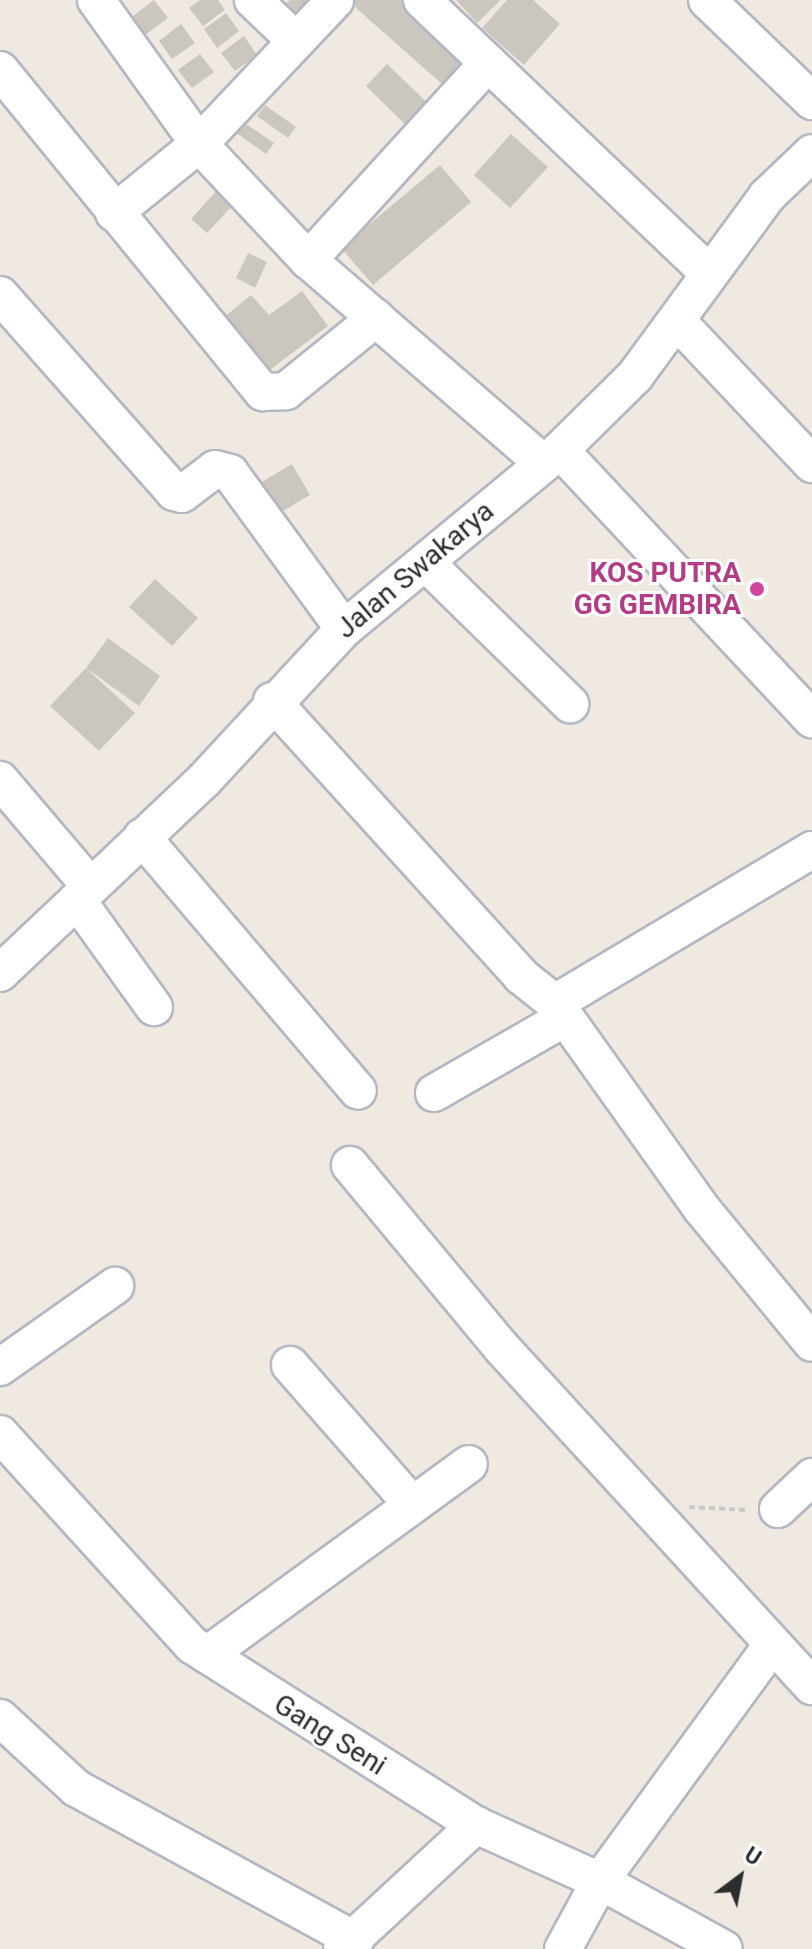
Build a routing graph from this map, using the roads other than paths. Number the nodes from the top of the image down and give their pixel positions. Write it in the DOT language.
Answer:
graph roads {
  1 [pos="96,0"];
  2 [pos="253,0"];
  3 [pos="335,0"];
  4 [pos="422,0"];
  5 [pos="707,0"];
  6 [pos="296,41"];
  7 [pos="488,63"];
  8 [pos="0,70"];
  9 [pos="812,101"];
  10 [pos="199,144"];
  11 [pos="812,153"];
  12 [pos="114,213"];
  13 [pos="308,260"];
  14 [pos="708,272"];
  15 [pos="0,295"];
  16 [pos="376,318"];
  17 [pos="679,323"];
  18 [pos="551,456"];
  19 [pos="812,464"];
  20 [pos="426,563"];
  21 [pos="344,629"];
  22 [pos="272,701"];
  23 [pos="570,704"];
  24 [pos="812,719"];
  25 [pos="0,780"];
  26 [pos="142,837"];
  27 [pos="812,850"];
  28 [pos="84,894"];
  29 [pos="0,973"];
  30 [pos="154,1007"];
  31 [pos="560,1011"];
  32 [pos="358,1091"];
  33 [pos="434,1093"];
  34 [pos="350,1165"];
  35 [pos="115,1286"];
  36 [pos="812,1343"];
  37 [pos="2,1361"];
  38 [pos="290,1365"];
  39 [pos="0,1434"];
  40 [pos="469,1464"];
  41 [pos="812,1477"];
  42 [pos="411,1503"];
  43 [pos="778,1509"];
  44 [pos="772,1645"];
  45 [pos="207,1655"];
  46 [pos="812,1686"];
  47 [pos="0,1718"];
  48 [pos="476,1825"];
  49 [pos="600,1881"];
  50 [pos="348,1944"];
  51 [pos="563,1949"];
  52 [pos="724,1949"];
  1 -- 10 [label="street"];
  2 -- 6 [label="street"];
  3 -- 6 [label="street"];
  4 -- 7 [label="street"];
  5 -- 9 [label="street"];
  6 -- 10 [label="street"];
  7 -- 13 [label="street"];
  7 -- 14 [label="street"];
  8 -- 12 [label="street"];
  10 -- 12 [label="street"];
  10 -- 13 [label="street"];
  11 -- 14 [label="street, Jalan Swakarya"];
  12 -- 16 [label="street"];
  13 -- 16 [label="street"];
  14 -- 17 [label="street, Jalan Swakarya"];
  15 -- 21 [label="street"];
  16 -- 18 [label="street"];
  17 -- 18 [label="street, Jalan Swakarya"];
  17 -- 19 [label="street"];
  18 -- 20 [label="street, Jalan Swakarya"];
  18 -- 24 [label="street"];
  20 -- 21 [label="street, Jalan Swakarya"];
  20 -- 23 [label="street"];
  21 -- 22 [label="street, Jalan Swakarya"];
  22 -- 26 [label="street, Jalan Swakarya"];
  22 -- 31 [label="street"];
  25 -- 28 [label="street"];
  26 -- 28 [label="street, Jalan Swakarya"];
  26 -- 32 [label="street"];
  27 -- 31 [label="street"];
  28 -- 29 [label="street, Jalan Swakarya"];
  28 -- 30 [label="street"];
  31 -- 33 [label="street"];
  31 -- 36 [label="street"];
  34 -- 44 [label="street"];
  35 -- 37 [label="street"];
  38 -- 42 [label="street"];
  39 -- 45 [label="street, Gang Seni"];
  40 -- 42 [label="street"];
  41 -- 43 [label="street"];
  42 -- 45 [label="street"];
  44 -- 46 [label="street"];
  44 -- 49 [label="street"];
  45 -- 48 [label="street, Gang Seni"];
  47 -- 50 [label="street"];
  48 -- 49 [label="street, Gang Seni"];
  48 -- 50 [label="street"];
  49 -- 51 [label="street"];
  49 -- 52 [label="street, Gang Seni"];
}
